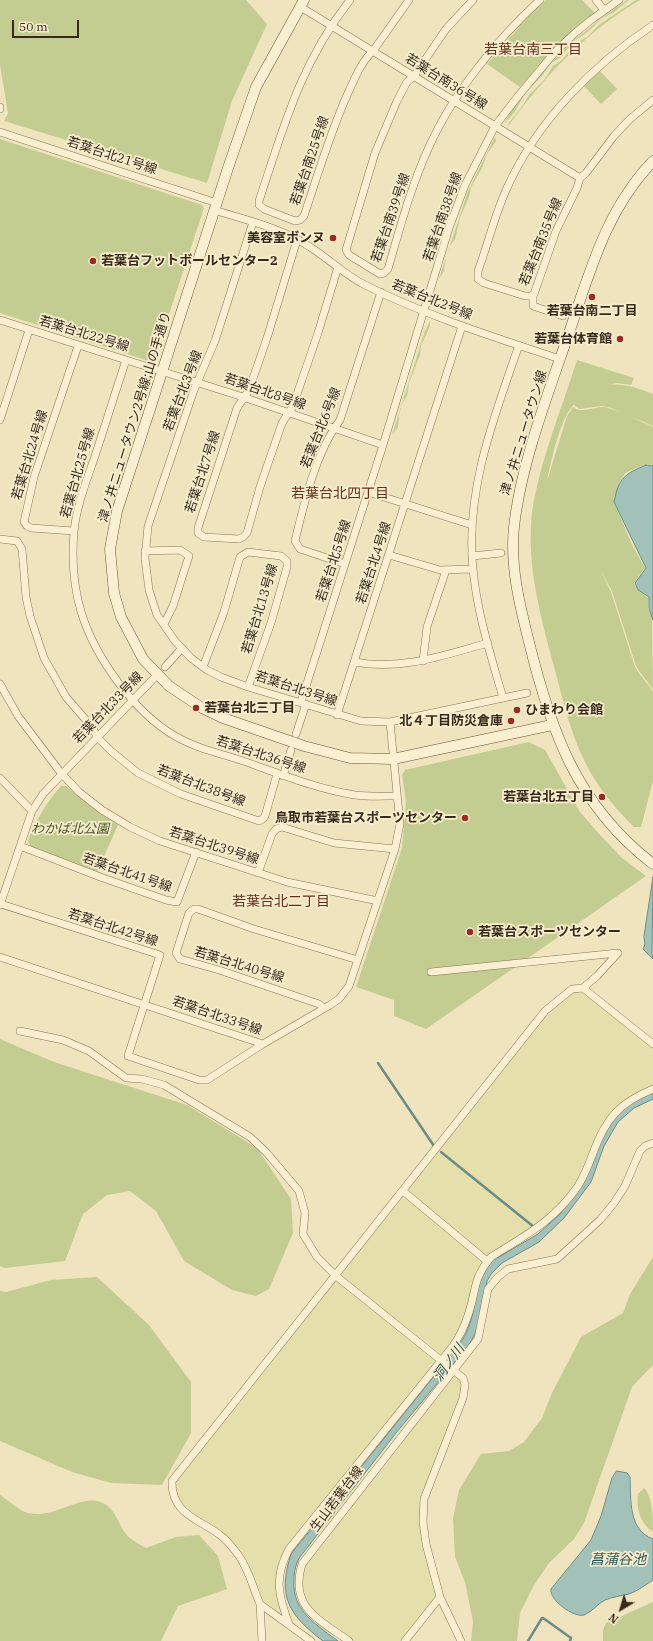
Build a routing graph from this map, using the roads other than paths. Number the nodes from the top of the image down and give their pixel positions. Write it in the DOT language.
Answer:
graph roads {
  1 [pos="350,0"];
  2 [pos="409,0"];
  3 [pos="473,0"];
  4 [pos="540,0"];
  5 [pos="596,0"];
  6 [pos="619,0"];
  7 [pos="302,3"];
  8 [pos="604,10"];
  9 [pos="653,25"];
  10 [pos="331,26"];
  11 [pos="373,51"];
  12 [pos="414,76"];
  13 [pos="653,100"];
  14 [pos="454,101"];
  15 [pos="495,126"];
  16 [pos="0,132"];
  17 [pos="530,147"];
  18 [pos="653,161"];
  19 [pos="580,178"];
  20 [pos="215,207"];
  21 [pos="253,222"];
  22 [pos="297,240"];
  23 [pos="338,267"];
  24 [pos="381,292"];
  25 [pos="533,295"];
  26 [pos="425,311"];
  27 [pos="563,316"];
  28 [pos="0,320"];
  29 [pos="462,326"];
  30 [pos="29,330"];
  31 [pos="519,345"];
  32 [pos="78,346"];
  33 [pos="560,359"];
  34 [pos="126,360"];
  35 [pos="162,371"];
  36 [pos="198,382"];
  37 [pos="243,397"];
  38 [pos="288,413"];
  39 [pos="0,420"];
  40 [pos="333,429"];
  41 [pos="383,445"];
  42 [pos="368,492"];
  43 [pos="405,505"];
  44 [pos="472,525"];
  45 [pos="74,531"];
  46 [pos="0,539"];
  47 [pos="145,550"];
  48 [pos="501,554"];
  49 [pos="389,555"];
  50 [pos="472,556"];
  51 [pos="345,564"];
  52 [pos="473,569"];
  53 [pos="446,570"];
  54 [pos="164,624"];
  55 [pos="488,643"];
  56 [pos="182,648"];
  57 [pos="423,661"];
  58 [pos="355,662"];
  59 [pos="204,667"];
  60 [pos="161,670"];
  61 [pos="0,684"];
  62 [pos="248,686"];
  63 [pos="527,693"];
  64 [pos="502,698"];
  65 [pos="132,700"];
  66 [pos="304,703"];
  67 [pos="337,715"];
  68 [pos="390,722"];
  69 [pos="552,725"];
  70 [pos="296,734"];
  71 [pos="97,737"];
  72 [pos="291,750"];
  73 [pos="394,759"];
  74 [pos="61,773"];
  75 [pos="280,775"];
  76 [pos="0,778"];
  77 [pos="397,796"];
  78 [pos="32,811"];
  79 [pos="20,846"];
  80 [pos="395,849"];
  81 [pos="196,852"];
  82 [pos="653,864"];
  83 [pos="258,873"];
  84 [pos="378,901"];
  85 [pos="0,905"];
  86 [pos="0,957"];
  87 [pos="358,960"];
  88 [pos="431,972"];
  89 [pos="584,988"];
  90 [pos="144,1004"];
  91 [pos="324,1008"];
  92 [pos="20,1031"];
  93 [pos="263,1044"];
  94 [pos="653,1044"];
  95 [pos="653,1089"];
  96 [pos="653,1143"];
  97 [pos="403,1191"];
  98 [pos="487,1261"];
  99 [pos="336,1276"];
  100 [pos="441,1359"];
  101 [pos="454,1370"];
  102 [pos="440,1597"];
  103 [pos="260,1604"];
  104 [pos="289,1624"];
  105 [pos="262,1641"];
  106 [pos="311,1641"];
  107 [pos="348,1641"];
  108 [pos="405,1641"];
  109 [pos="461,1641"];
  1 -- 10 [label="street, 若葉台南25号線"];
  2 -- 11 [label="street, 若葉台南25号線"];
  3 -- 12 [label="street, 若葉台南39号線"];
  4 -- 14 [label="street, 若葉台南39号線"];
  5 -- 8 [label="street"];
  6 -- 8 [label="street, 若葉台南38号線"];
  7 -- 10 [label="street, 若葉台南36号線"];
  7 -- 20 [label="street, 津ノ井ニュータウン2号線;山の手通り"];
  8 -- 15 [label="street, 若葉台南38号線"];
  9 -- 17 [label="street"];
  10 -- 11 [label="street, 若葉台南36号線"];
  10 -- 11 [label="street, 若葉台南25号線"];
  11 -- 12 [label="street, 若葉台南36号線"];
  12 -- 14 [label="street, 若葉台南36号線"];
  12 -- 14 [label="street, 若葉台南39号線"];
  13 -- 19 [label="street, 若葉台南35号線"];
  14 -- 15 [label="street, 若葉台南36号線"];
  15 -- 17 [label="street, 若葉台南36号線"];
  15 -- 26 [label="street, 若葉台南38号線"];
  16 -- 20 [label="street, 若葉台北21号線"];
  17 -- 19 [label="street, 若葉台南36号線"];
  17 -- 25 [label="street, 若葉台南35号線"];
  18 -- 33 [label="street, 津ノ井ニュータウン線"];
  19 -- 25 [label="street, 若葉台南35号線"];
  20 -- 21 [label="street, 若葉台北2号線"];
  20 -- 35 [label="street, 津ノ井ニュータウン2号線;山の手通り"];
  21 -- 22 [label="street, 若葉台北2号線"];
  21 -- 36 [label="street, 若葉台北3号線"];
  22 -- 23 [label="street, 若葉台北2号線"];
  22 -- 37 [label="street, 若葉台北7号線"];
  23 -- 24 [label="street, 若葉台北2号線"];
  23 -- 38 [label="street, 若葉台北7号線"];
  24 -- 26 [label="street, 若葉台北2号線"];
  24 -- 40 [label="street, 若葉台北6号線"];
  25 -- 27 [label="street"];
  26 -- 29 [label="street, 若葉台北2号線"];
  26 -- 41 [label="street, 若葉台北5号線"];
  28 -- 30 [label="street, 若葉台北22号線"];
  29 -- 31 [label="street, 若葉台北2号線"];
  29 -- 43 [label="street, 若葉台北4号線"];
  30 -- 32 [label="street, 若葉台北22号線"];
  30 -- 39 [label="street"];
  31 -- 33 [label="street, 若葉台北2号線"];
  31 -- 44 [label="street"];
  32 -- 34 [label="street, 若葉台北22号線"];
  32 -- 45 [label="street, 若葉台北24号線"];
  33 -- 69 [label="street, 津ノ井ニュータウン線"];
  34 -- 35 [label="street, 若葉台北22号線"];
  34 -- 45 [label="street, 若葉台北25号線"];
  35 -- 36 [label="street, 若葉台北8号線"];
  35 -- 60 [label="street, 津ノ井ニュータウン2号線;山の手通り"];
  36 -- 37 [label="street, 若葉台北8号線"];
  36 -- 47 [label="street, 若葉台北3号線"];
  37 -- 38 [label="street, 若葉台北8号線"];
  37 -- 38 [label="street, 若葉台北7号線"];
  38 -- 40 [label="street, 若葉台北8号線"];
  40 -- 41 [label="street, 若葉台北8号線"];
  40 -- 51 [label="street, 若葉台北6号線"];
  41 -- 42 [label="street, 若葉台北5号線"];
  42 -- 43 [label="street"];
  42 -- 51 [label="street, 若葉台北5号線"];
  43 -- 44 [label="street"];
  43 -- 49 [label="street, 若葉台北4号線"];
  44 -- 50 [label="street"];
  45 -- 65 [label="street, 若葉台北25号線"];
  46 -- 71 [label="street"];
  47 -- 54 [label="street, 若葉台北3号線"];
  47 -- 54 [label="street"];
  48 -- 50 [label="street"];
  49 -- 53 [label="street"];
  49 -- 58 [label="street, 若葉台北4号線"];
  50 -- 52 [label="street"];
  51 -- 66 [label="street, 若葉台北5号線"];
  52 -- 53 [label="street"];
  52 -- 55 [label="street"];
  53 -- 57 [label="street"];
  54 -- 56 [label="street, 若葉台北3号線"];
  55 -- 57 [label="street"];
  55 -- 64 [label="street"];
  56 -- 59 [label="street, 若葉台北3号線"];
  56 -- 60 [label="street, 若葉台北33号線"];
  57 -- 58 [label="street"];
  58 -- 67 [label="street, 若葉台北4号線"];
  59 -- 62 [label="street, 若葉台北3号線"];
  59 -- 62 [label="street, 若葉台北13号線"];
  60 -- 65 [label="street, 若葉台北33号線"];
  60 -- 73 [label="street, 津ノ井ニュータウン2号線;山の手通り"];
  61 -- 74 [label="street, 若葉台北39号線"];
  62 -- 66 [label="street, 若葉台北3号線"];
  63 -- 64 [label="street, 若葉台北3号線"];
  64 -- 68 [label="street, 若葉台北3号線"];
  65 -- 71 [label="street, 若葉台北33号線"];
  65 -- 75 [label="street, 若葉台北36号線"];
  66 -- 67 [label="street, 若葉台北3号線"];
  66 -- 70 [label="street, 若葉台北5号線"];
  67 -- 68 [label="street, 若葉台北3号線"];
  68 -- 73 [label="street, 若葉台北33号線"];
  69 -- 73 [label="street, 津ノ井ニュータウン2号線;山の手通り"];
  69 -- 82 [label="street, 津ノ井ニュータウン線"];
  71 -- 74 [label="street, 若葉台北33号線"];
  71 -- 75 [label="street, 若葉台北38号線"];
  72 -- 75 [label="street"];
  73 -- 77 [label="street, 若葉台北33号線"];
  74 -- 78 [label="street, 若葉台北33号線"];
  74 -- 81 [label="street, 若葉台北39号線"];
  75 -- 77 [label="street, 若葉台北36号線"];
  76 -- 78 [label="street"];
  77 -- 80 [label="street, 若葉台北33号線"];
  78 -- 79 [label="street, 若葉台北33号線"];
  79 -- 81 [label="street, 若葉台北41号線"];
  79 -- 85 [label="street, 若葉台北33号線"];
  80 -- 83 [label="street"];
  80 -- 84 [label="street, 若葉台北33号線"];
  81 -- 83 [label="street, 若葉台北39号線"];
  83 -- 84 [label="street, 若葉台北39号線"];
  84 -- 87 [label="street, 若葉台北33号線"];
  85 -- 90 [label="street, 若葉台北42号線"];
  86 -- 90 [label="street, 若葉台北33号線"];
  87 -- 91 [label="street, 若葉台北33号線"];
  87 -- 91 [label="street, 若葉台北40号線"];
  88 -- 89 [label="street"];
  89 -- 94 [label="street"];
  89 -- 97 [label="street"];
  90 -- 93 [label="street, 若葉台北33号線"];
  90 -- 93 [label="street, 若葉台北42号線"];
  91 -- 93 [label="street, 若葉台北33号線"];
  92 -- 99 [label="street"];
  95 -- 98 [label="street"];
  96 -- 101 [label="street, 生山若葉台線"];
  97 -- 98 [label="street"];
  97 -- 99 [label="street"];
  98 -- 100 [label="street"];
  99 -- 100 [label="street"];
  99 -- 103 [label="street"];
  100 -- 101 [label="street"];
  100 -- 104 [label="street"];
  101 -- 102 [label="street"];
  101 -- 107 [label="street, 生山若葉台線"];
  102 -- 108 [label="street"];
  102 -- 109 [label="street"];
  103 -- 104 [label="street"];
  103 -- 105 [label="street"];
  104 -- 106 [label="street"];
}
